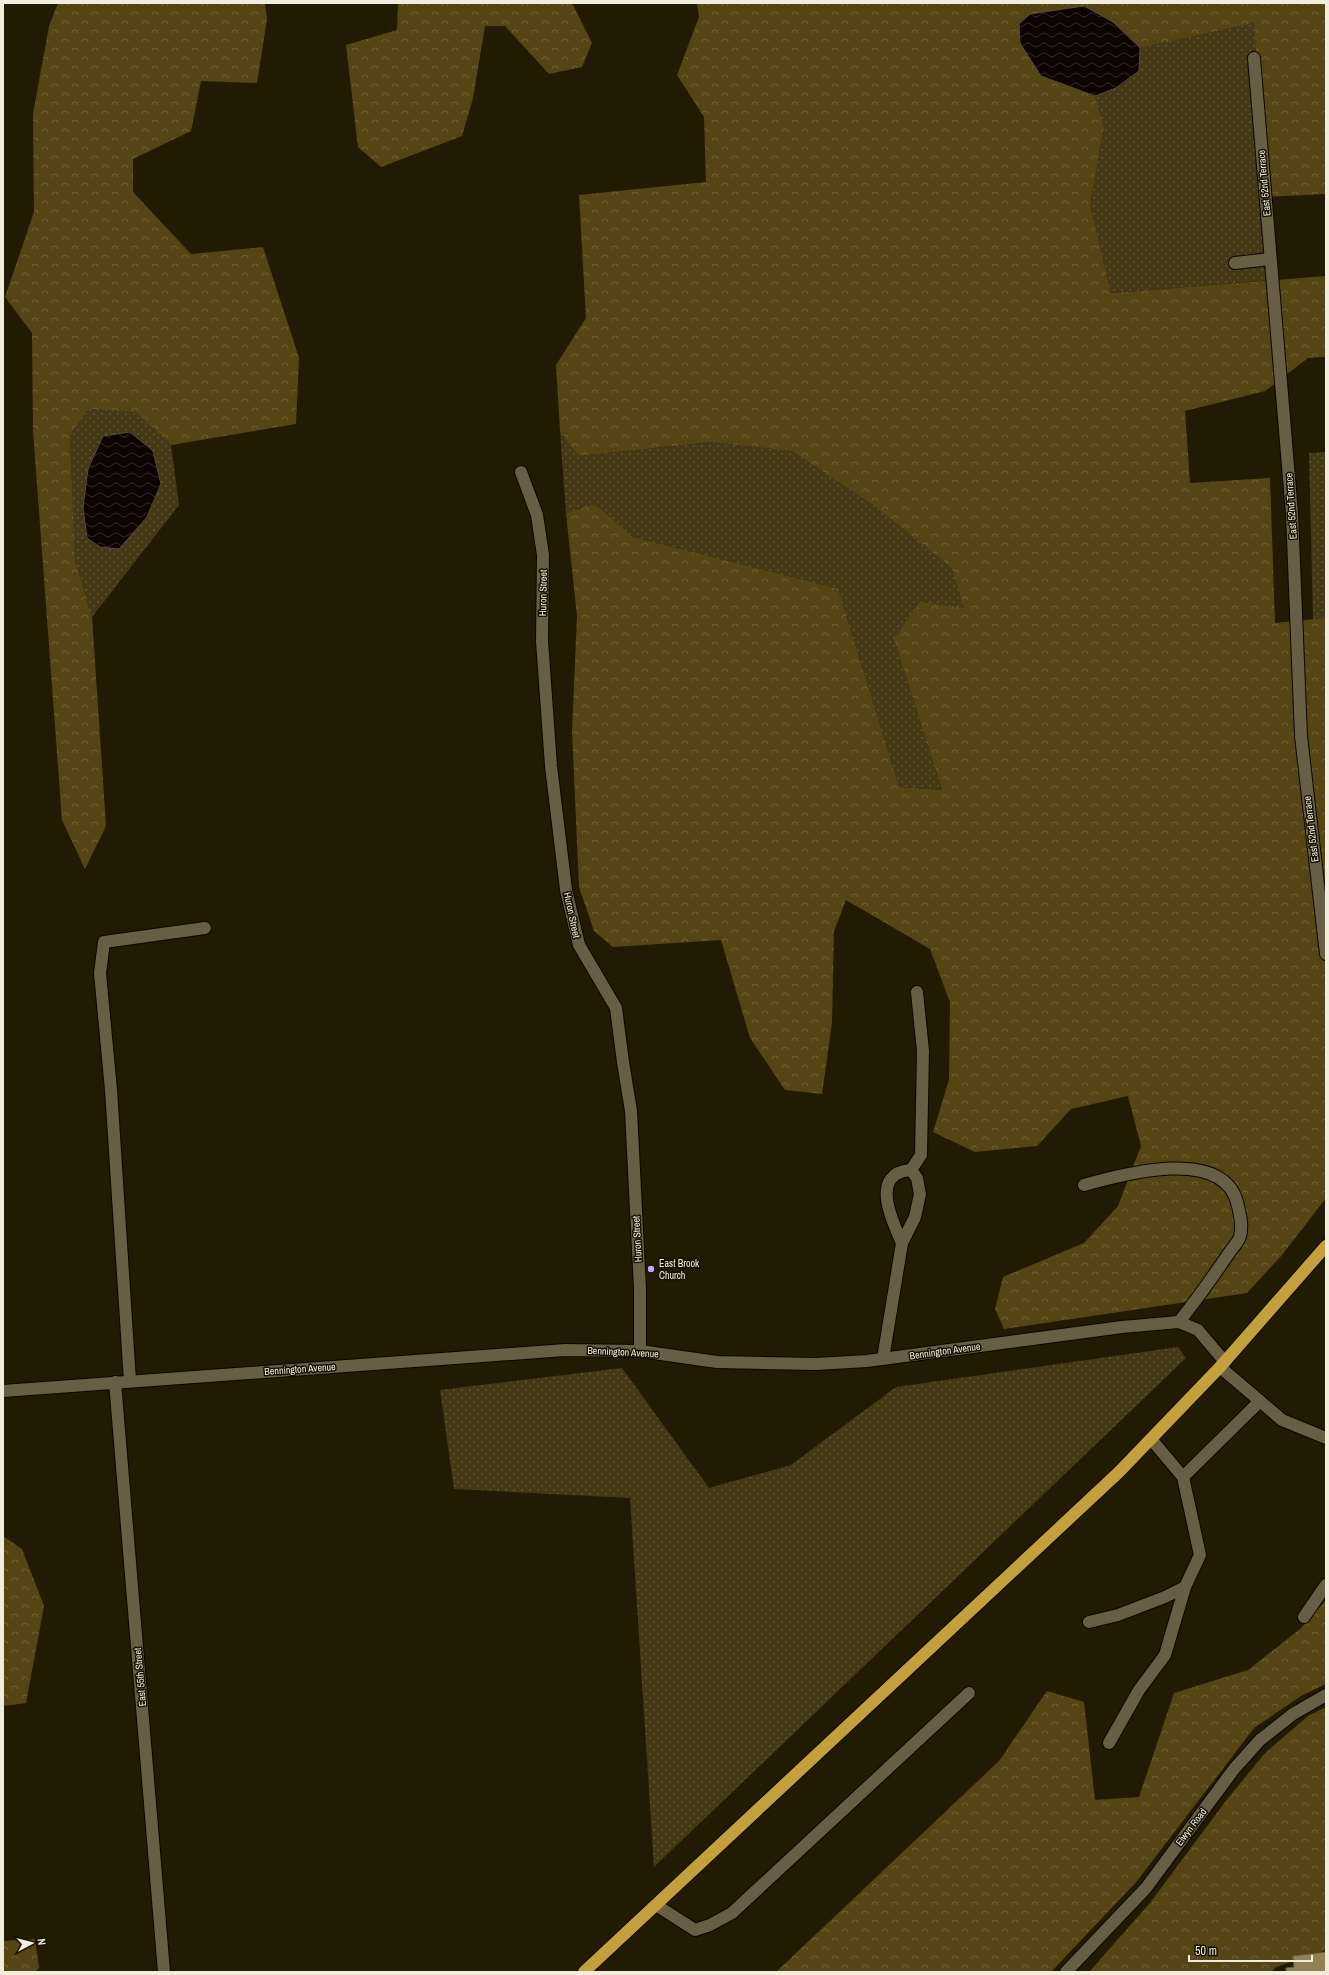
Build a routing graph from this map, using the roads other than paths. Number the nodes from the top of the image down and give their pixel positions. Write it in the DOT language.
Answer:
graph roads {
  1 [pos="1254,58"];
  2 [pos="1270,259"];
  3 [pos="1235,263"];
  4 [pos="521,472"];
  5 [pos="205,928"];
  6 [pos="1326,954"];
  7 [pos="917,992"];
  8 [pos="911,1170"];
  9 [pos="1084,1185"];
  10 [pos="902,1243"];
  11 [pos="1326,1246"];
  12 [pos="1179,1322"];
  13 [pos="640,1351"];
  14 [pos="883,1359"];
  15 [pos="1222,1364"];
  16 [pos="130,1381"];
  17 [pos="115,1382"];
  18 [pos="3,1391"];
  19 [pos="1260,1401"];
  20 [pos="1326,1438"];
  21 [pos="1151,1439"];
  22 [pos="1183,1477"];
  23 [pos="1326,1585"];
  24 [pos="1185,1587"];
  25 [pos="1304,1617"];
  26 [pos="1088,1622"];
  27 [pos="969,1693"];
  28 [pos="1326,1695"];
  29 [pos="1109,1743"];
  30 [pos="656,1905"];
  31 [pos="164,1972"];
  32 [pos="584,1972"];
  33 [pos="1066,1972"];
  1 -- 2 [label="street, East 52nd Terrace"];
  2 -- 3 [label="street"];
  2 -- 6 [label="street, East 52nd Terrace"];
  4 -- 13 [label="street, Huron Street"];
  5 -- 16 [label="street"];
  7 -- 8 [label="street"];
  8 -- 10 [label="street"];
  8 -- 10 [label="street"];
  9 -- 12 [label="street"];
  10 -- 14 [label="street"];
  11 -- 15 [label="highway"];
  12 -- 14 [label="street, Bennington Avenue"];
  12 -- 15 [label="street, Bennington Avenue"];
  13 -- 14 [label="street, Bennington Avenue"];
  13 -- 16 [label="street, Bennington Avenue"];
  15 -- 19 [label="street, Bennington Avenue"];
  15 -- 21 [label="highway"];
  16 -- 17 [label="street, Bennington Avenue"];
  17 -- 18 [label="street, Bennington Avenue"];
  17 -- 31 [label="street, East 55th Street"];
  19 -- 20 [label="street, Bennington Avenue"];
  19 -- 22 [label="street"];
  21 -- 22 [label="street"];
  21 -- 30 [label="highway"];
  22 -- 24 [label="street"];
  23 -- 25 [label="street"];
  24 -- 26 [label="street"];
  24 -- 29 [label="street"];
  27 -- 30 [label="street"];
  28 -- 33 [label="street, Elwyn Road"];
  30 -- 32 [label="highway"];
}
